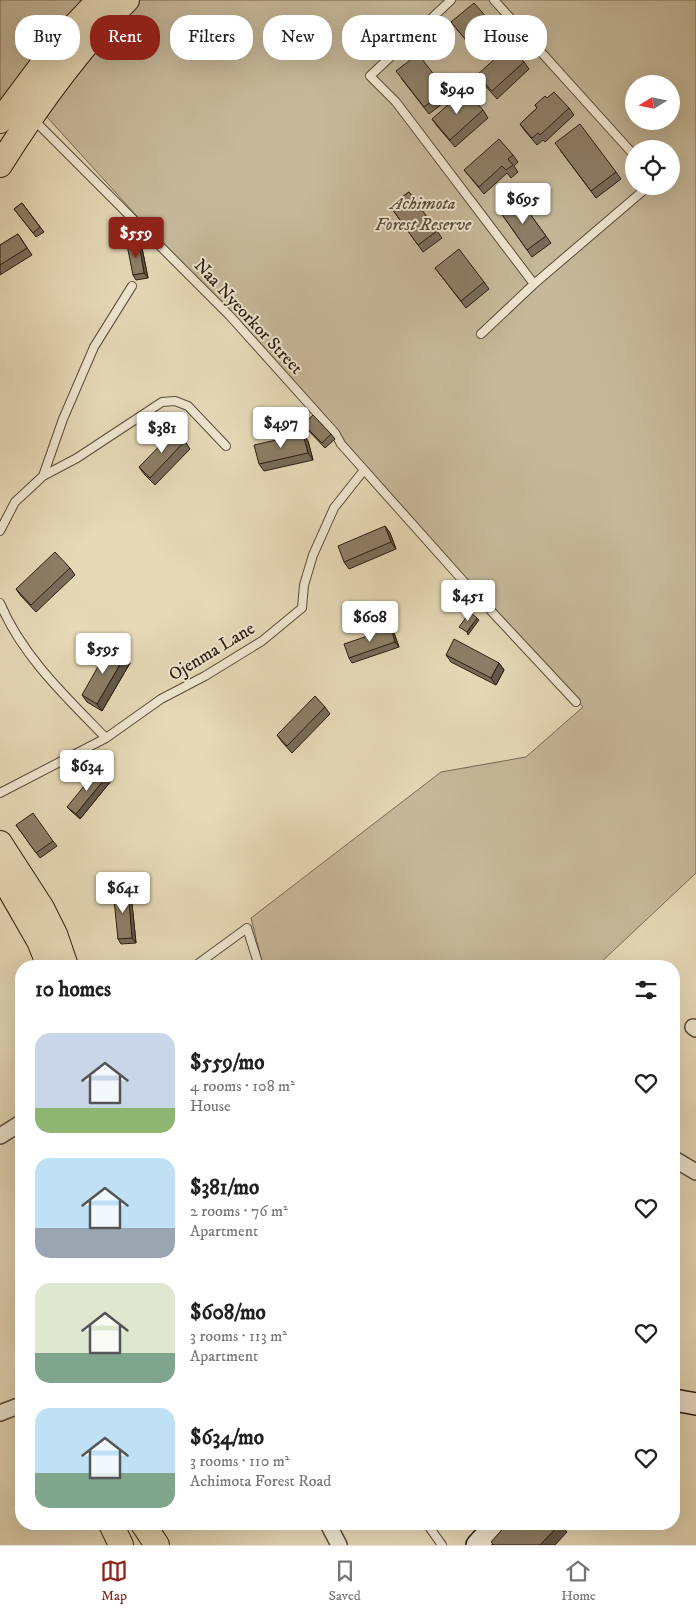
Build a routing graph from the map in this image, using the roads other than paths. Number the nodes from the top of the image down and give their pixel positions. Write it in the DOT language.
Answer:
graph roads {
  1 [pos="99,0"];
  2 [pos="127,0"];
  3 [pos="452,0"];
  4 [pos="500,2"];
  5 [pos="30,117"];
  6 [pos="0,122"];
  7 [pos="625,145"];
  8 [pos="0,165"];
  9 [pos="637,195"];
  10 [pos="534,284"];
  11 [pos="132,286"];
  12 [pos="481,334"];
  13 [pos="226,446"];
  14 [pos="364,470"];
  15 [pos="43,476"];
  16 [pos="0,531"];
  17 [pos="0,603"];
  18 [pos="576,702"];
  19 [pos="106,738"];
  20 [pos="0,793"];
  21 [pos="0,843"];
  22 [pos="0,873"];
  23 [pos="46,960"];
  24 [pos="64,960"];
  25 [pos="203,960"];
  26 [pos="257,960"];
  27 [pos="15,1127"];
  28 [pos="0,1136"];
  29 [pos="680,1163"];
  30 [pos="696,1172"];
  31 [pos="680,1401"];
  32 [pos="696,1404"];
  33 [pos="15,1408"];
  34 [pos="0,1414"];
  35 [pos="114,1530"];
  36 [pos="147,1530"];
  37 [pos="331,1530"];
  38 [pos="431,1530"];
  39 [pos="491,1530"];
  40 [pos="121,1545"];
  41 [pos="157,1545"];
  42 [pos="339,1545"];
  43 [pos="442,1545"];
  44 [pos="477,1545"];
  1 -- 6 [label="main road"];
  2 -- 5 [label="main road"];
  3 -- 10 [label="lane"];
  4 -- 7 [label="lane"];
  5 -- 8 [label="main road"];
  5 -- 14 [label="lane, Naa Nyeorkor Street"];
  9 -- 10 [label="lane"];
  10 -- 12 [label="lane"];
  11 -- 15 [label="lane"];
  13 -- 15 [label="lane"];
  14 -- 18 [label="lane, Naa Nyeorkor Street"];
  14 -- 19 [label="lane, Ojenma Lane"];
  15 -- 16 [label="lane"];
  17 -- 19 [label="lane"];
  19 -- 20 [label="lane, Ojenma Lane"];
  21 -- 24 [label="main road"];
  22 -- 23 [label="main road"];
  25 -- 26 [label="lane"];
  27 -- 28 [label="street"];
  29 -- 30 [label="street"];
  31 -- 32 [label="street"];
  33 -- 34 [label="street"];
  35 -- 40 [label="main road"];
  36 -- 41 [label="main road"];
  37 -- 42 [label="street"];
  38 -- 43 [label="lane"];
  39 -- 44 [label="street"];
}
